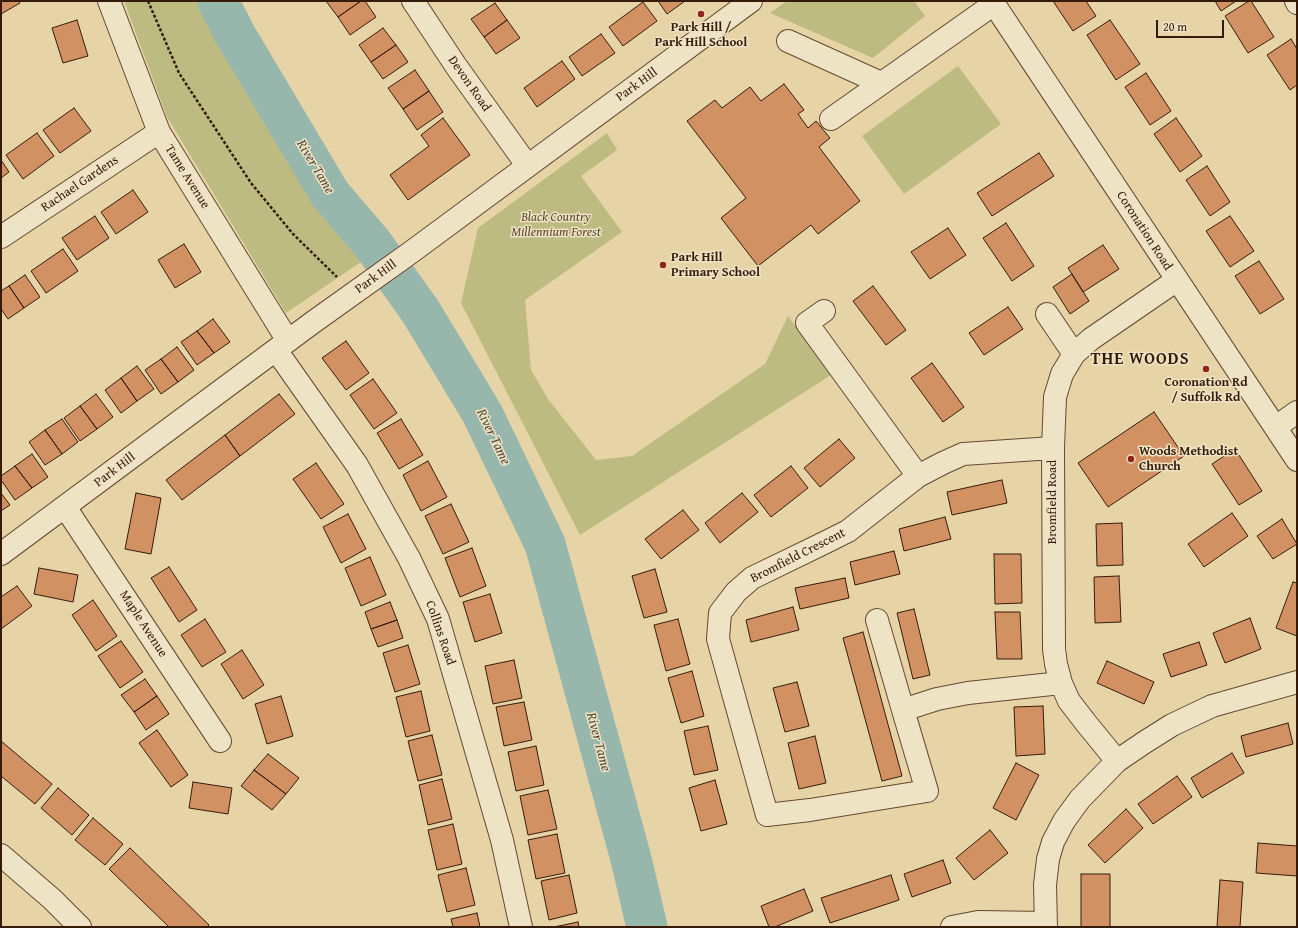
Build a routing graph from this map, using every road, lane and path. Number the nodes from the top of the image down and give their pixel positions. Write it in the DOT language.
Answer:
graph roads {
  1 [pos="109,1"];
  2 [pos="148,1"];
  3 [pos="412,1"];
  4 [pos="751,1"];
  5 [pos="993,2"];
  6 [pos="788,41"];
  7 [pos="881,83"];
  8 [pos="831,118"];
  9 [pos="159,132"];
  10 [pos="527,166"];
  11 [pos="1,237"];
  12 [pos="1176,280"];
  13 [pos="354,293"];
  14 [pos="824,311"];
  15 [pos="1047,314"];
  16 [pos="282,346"];
  17 [pos="1074,354"];
  18 [pos="1297,412"];
  19 [pos="1276,427"];
  20 [pos="1052,448"];
  21 [pos="1297,460"];
  22 [pos="918,476"];
  23 [pos="65,507"];
  24 [pos="1,554"];
  25 [pos="877,620"];
  26 [pos="1297,682"];
  27 [pos="1061,683"];
  28 [pos="902,710"];
  29 [pos="220,741"];
  30 [pos="1117,761"];
  31 [pos="1,855"];
  32 [pos="1046,925"];
  33 [pos="80,927"];
  34 [pos="521,927"];
  35 [pos="952,927"];
  1 -- 9 [label="street, Tame Avenue"];
  2 -- 13 [label="path"];
  3 -- 10 [label="street, Devon Road"];
  4 -- 10 [label="street, Park Hill"];
  5 -- 7 [label="street"];
  5 -- 12 [label="street, Coronation Road"];
  6 -- 7 [label="street"];
  7 -- 8 [label="street"];
  9 -- 11 [label="street, Rachael Gardens"];
  9 -- 16 [label="street, Tame Avenue"];
  10 -- 13 [label="street, Park Hill"];
  12 -- 17 [label="street, Bromfield Road"];
  12 -- 19 [label="street, Coronation Road"];
  13 -- 16 [label="street, Park Hill"];
  14 -- 22 [label="street"];
  15 -- 17 [label="street"];
  16 -- 23 [label="street, Park Hill"];
  16 -- 34 [label="street, Collins Road"];
  17 -- 20 [label="street, Bromfield Road"];
  18 -- 19 [label="street"];
  19 -- 21 [label="street, Coronation Road"];
  20 -- 22 [label="street, Bromfield Crescent"];
  20 -- 27 [label="street, Bromfield Road"];
  22 -- 28 [label="street, Bromfield Crescent"];
  23 -- 24 [label="street, Park Hill"];
  23 -- 29 [label="street, Maple Avenue"];
  25 -- 28 [label="street"];
  26 -- 30 [label="street"];
  27 -- 28 [label="street"];
  27 -- 30 [label="street, Bromfield Road"];
  30 -- 32 [label="street"];
  31 -- 33 [label="street"];
  32 -- 35 [label="street"];
}
